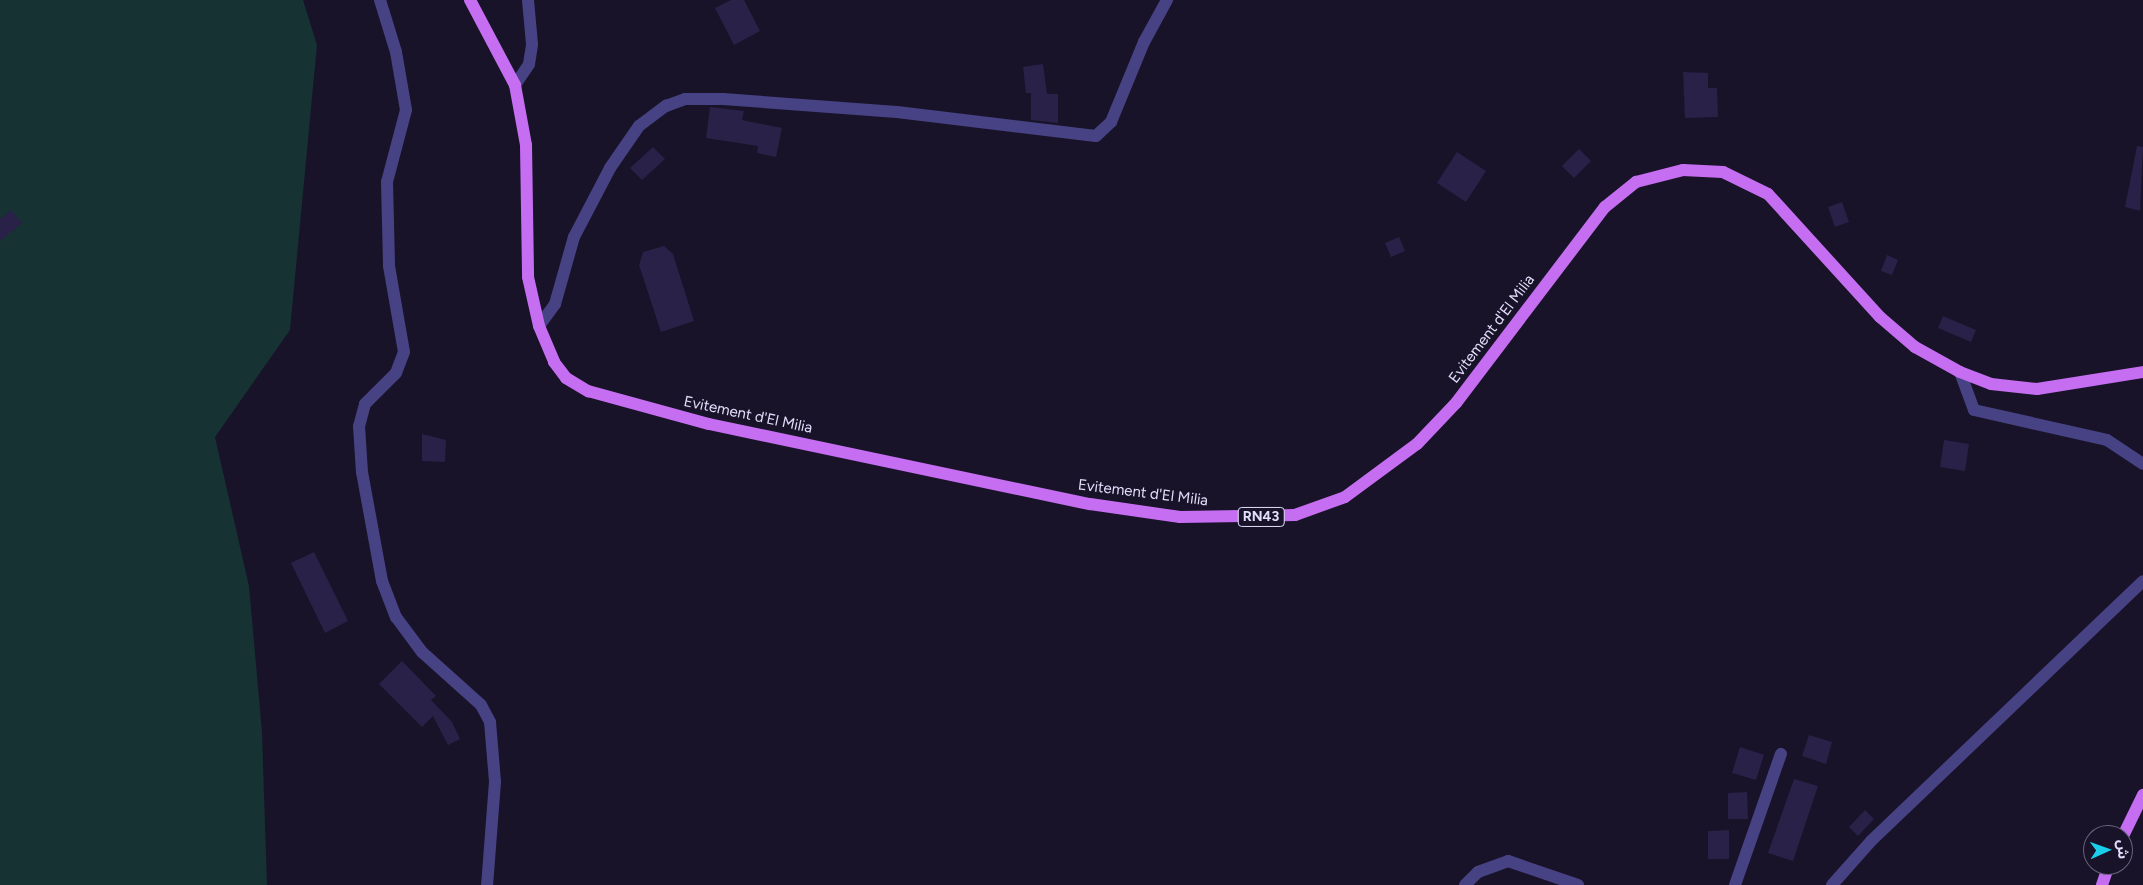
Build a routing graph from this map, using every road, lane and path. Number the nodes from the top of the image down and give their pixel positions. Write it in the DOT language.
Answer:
graph roads {
  1 [pos="380,0"];
  2 [pos="470,0"];
  3 [pos="528,0"];
  4 [pos="1167,0"];
  5 [pos="515,85"];
  6 [pos="539,326"];
  7 [pos="1960,372"];
  8 [pos="2143,372"];
  9 [pos="2143,464"];
  10 [pos="2143,581"];
  11 [pos="1780,754"];
  12 [pos="2143,795"];
  13 [pos="2128,825"];
  14 [pos="487,885"];
  15 [pos="1465,885"];
  16 [pos="1578,885"];
  17 [pos="1735,885"];
  18 [pos="1832,885"];
  1 -- 14 [label="street"];
  2 -- 5 [label="main road, Evitement d'El Milia / RN43"];
  3 -- 5 [label="street"];
  4 -- 6 [label="street"];
  5 -- 6 [label="main road, Evitement d'El Milia / RN43"];
  6 -- 7 [label="main road, Evitement d'El Milia / RN43"];
  7 -- 8 [label="main road, Evitement d'El Milia / RN43"];
  7 -- 9 [label="street"];
  10 -- 18 [label="street"];
  11 -- 17 [label="street"];
  12 -- 13 [label="main road"];
  15 -- 16 [label="street"];
}
